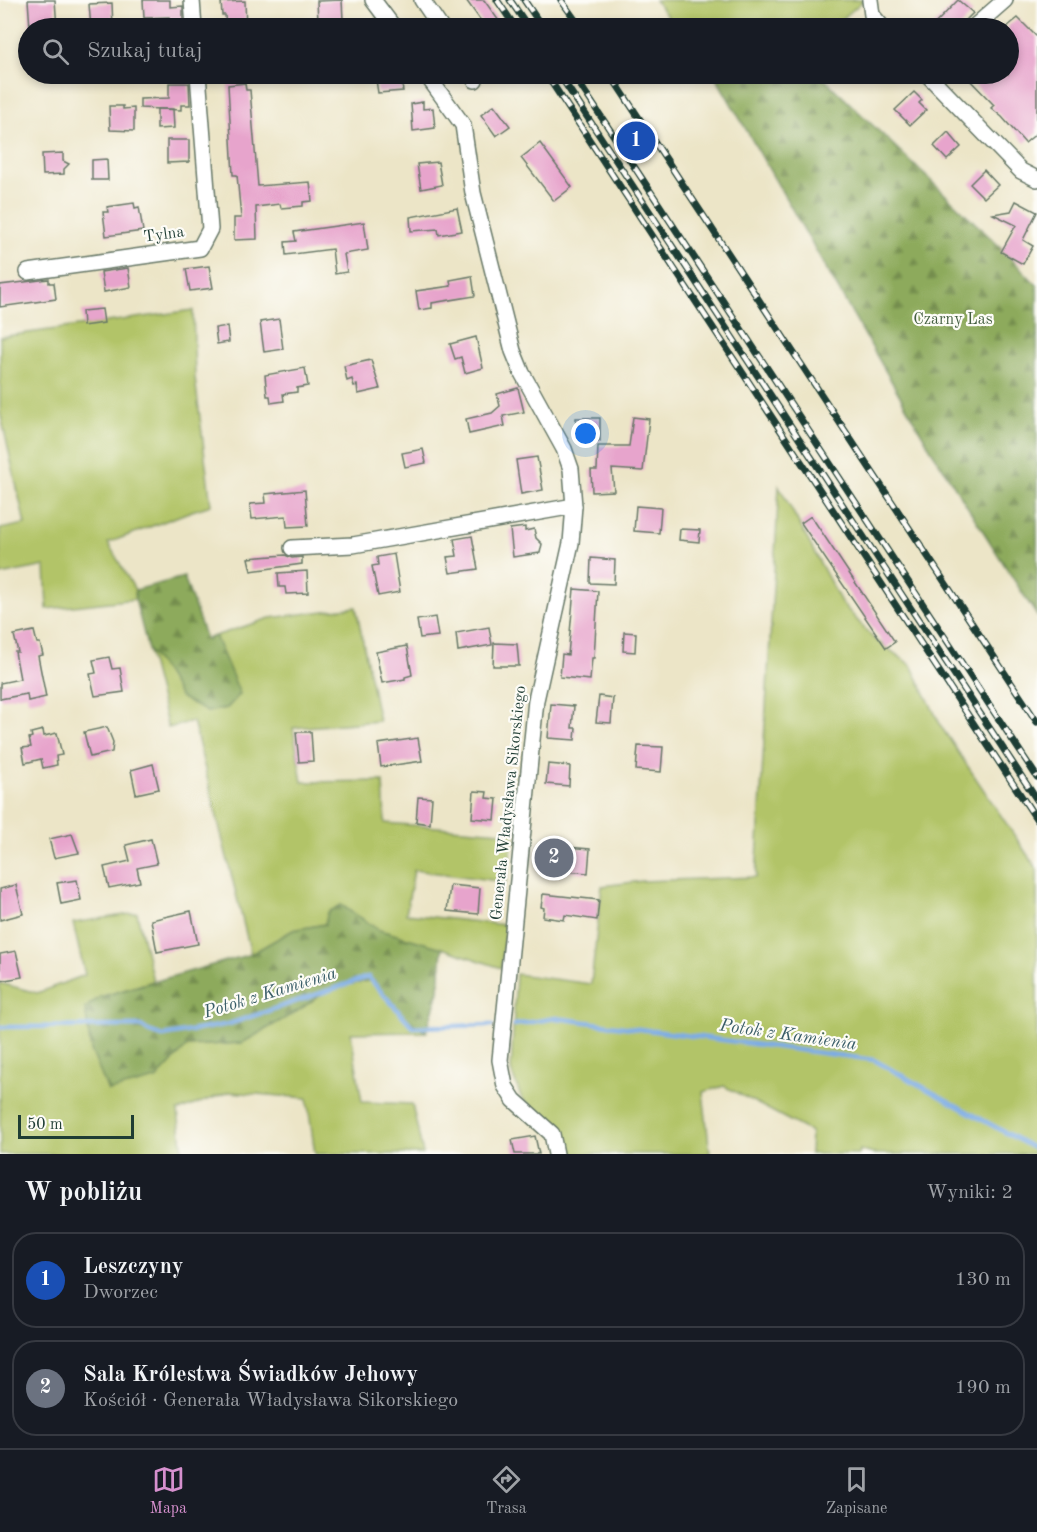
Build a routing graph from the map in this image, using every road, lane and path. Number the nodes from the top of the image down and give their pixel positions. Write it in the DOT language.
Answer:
graph roads {
  1 [pos="192,0"];
  2 [pos="373,0"];
  3 [pos="422,0"];
  4 [pos="870,0"];
  5 [pos="1005,0"];
  6 [pos="193,18"];
  7 [pos="386,18"];
  8 [pos="434,18"];
  9 [pos="875,18"];
  10 [pos="984,18"];
  11 [pos="199,84"];
  12 [pos="433,84"];
  13 [pos="937,84"];
  14 [pos="1037,179"];
  15 [pos="28,272"];
  16 [pos="574,506"];
  17 [pos="292,548"];
  18 [pos="556,1154"];
  1 -- 6 [label="street"];
  2 -- 7 [label="street"];
  3 -- 8 [label="street"];
  4 -- 9 [label="street"];
  5 -- 10 [label="street"];
  11 -- 15 [label="street, Tylna"];
  12 -- 16 [label="street, Generała Władysława Sikorskiego"];
  13 -- 14 [label="street"];
  16 -- 17 [label="street"];
  16 -- 18 [label="street, Generała Władysława Sikorskiego"];
}
